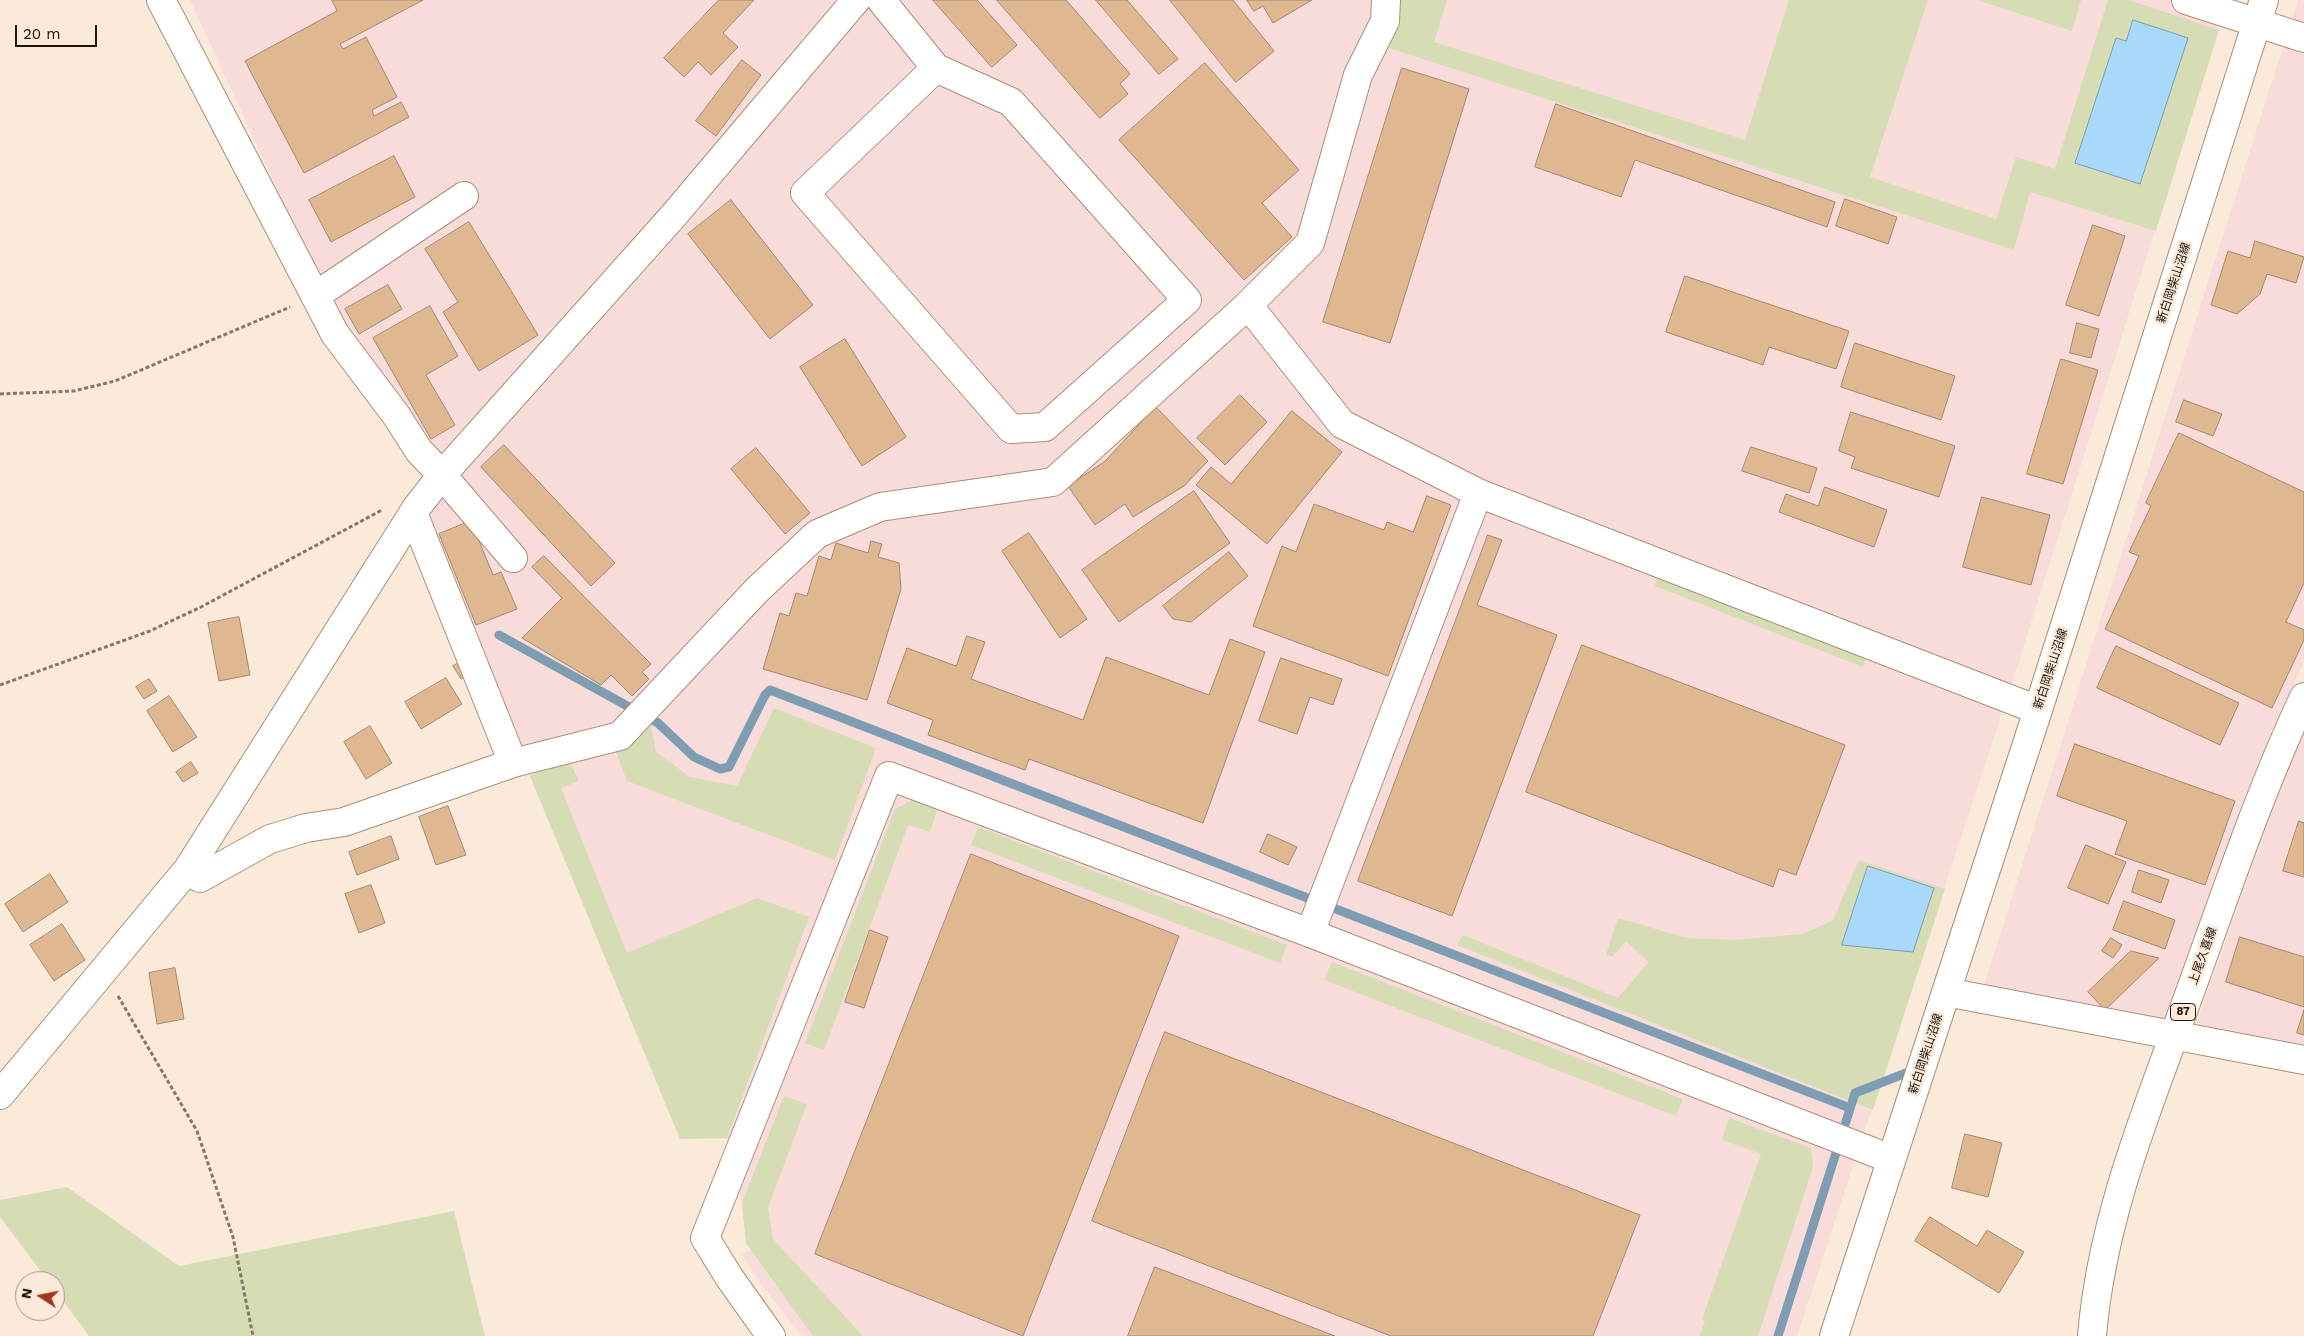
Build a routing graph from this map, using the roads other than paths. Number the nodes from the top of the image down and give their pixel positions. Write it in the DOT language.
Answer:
graph roads {
  1 [pos="161,0"];
  2 [pos="856,0"];
  3 [pos="881,0"];
  4 [pos="1386,0"];
  5 [pos="2186,0"];
  6 [pos="2260,11"];
  7 [pos="2304,38"];
  8 [pos="936,68"];
  9 [pos="464,196"];
  10 [pos="315,296"];
  11 [pos="1248,306"];
  12 [pos="442,475"];
  13 [pos="1478,493"];
  14 [pos="415,510"];
  15 [pos="513,558"];
  16 [pos="2304,697"];
  17 [pos="2038,710"];
  18 [pos="513,763"];
  19 [pos="188,869"];
  20 [pos="1310,933"];
  21 [pos="1946,992"];
  22 [pos="2174,1036"];
  23 [pos="2304,1060"];
  24 [pos="0,1095"];
  25 [pos="1891,1159"];
  26 [pos="771,1336"];
  27 [pos="1834,1336"];
  28 [pos="2092,1336"];
  1 -- 10 [label="street"];
  2 -- 12 [label="street"];
  3 -- 8 [label="street"];
  4 -- 11 [label="street"];
  5 -- 6 [label="street"];
  6 -- 7 [label="street"];
  6 -- 17 [label="street, 新白岡柴山沼線"];
  8 -- 8 [label="street"];
  9 -- 10 [label="street"];
  10 -- 12 [label="street"];
  11 -- 13 [label="street"];
  11 -- 18 [label="street"];
  12 -- 14 [label="street"];
  12 -- 15 [label="street"];
  13 -- 17 [label="street"];
  13 -- 20 [label="street"];
  14 -- 18 [label="street"];
  14 -- 19 [label="street"];
  16 -- 22 [label="street, 上尾久喜線 / 87"];
  17 -- 21 [label="street, 新白岡柴山沼線"];
  18 -- 19 [label="street"];
  19 -- 24 [label="street"];
  20 -- 25 [label="street"];
  20 -- 26 [label="street"];
  21 -- 22 [label="street"];
  21 -- 25 [label="street, 新白岡柴山沼線"];
  22 -- 23 [label="street"];
  22 -- 28 [label="street, 上尾久喜線 / 87"];
  25 -- 27 [label="street, 新白岡柴山沼線"];
}
